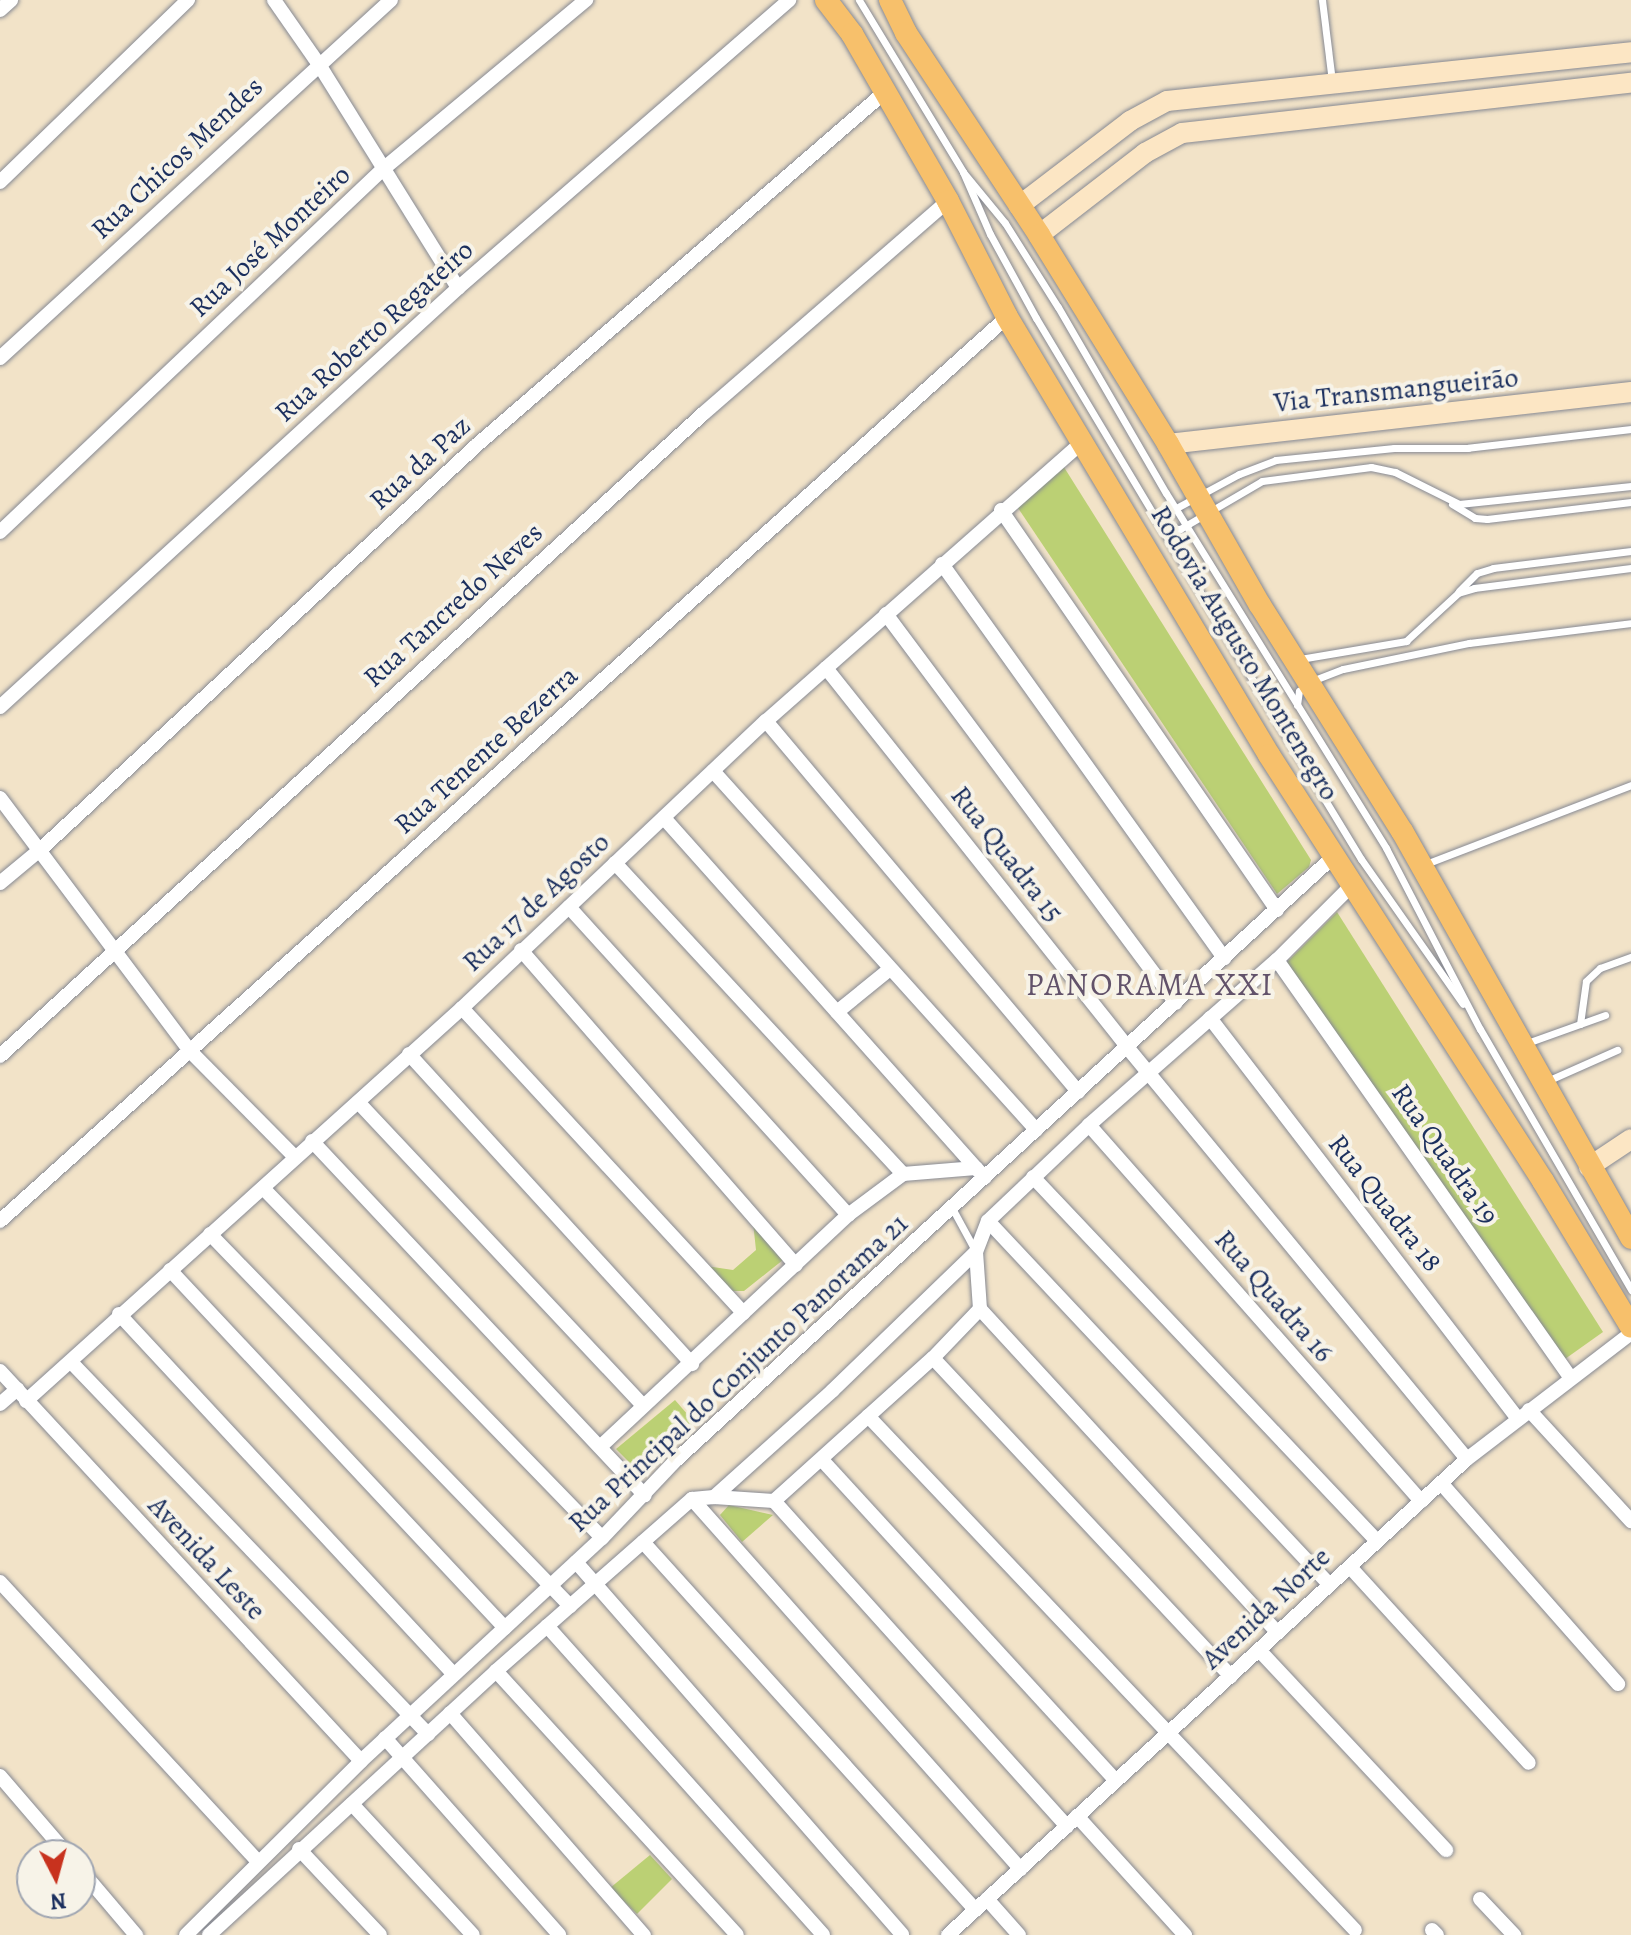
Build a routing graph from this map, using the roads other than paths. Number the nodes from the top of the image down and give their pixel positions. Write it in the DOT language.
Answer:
graph roads {
  1 [pos="11,0"];
  2 [pos="188,0"];
  3 [pos="274,0"];
  4 [pos="391,0"];
  5 [pos="586,0"];
  6 [pos="789,0"];
  7 [pos="826,0"];
  8 [pos="859,0"];
  9 [pos="890,0"];
  10 [pos="1322,0"];
  11 [pos="0,10"];
  12 [pos="1631,52"];
  13 [pos="318,63"];
  14 [pos="1332,83"];
  15 [pos="1631,83"];
  16 [pos="885,92"];
  17 [pos="382,170"];
  18 [pos="963,172"];
  19 [pos="0,182"];
  20 [pos="948,201"];
  21 [pos="1019,206"];
  22 [pos="1039,235"];
  23 [pos="458,288"];
  24 [pos="1007,317"];
  25 [pos="0,358"];
  26 [pos="1631,392"];
  27 [pos="1631,429"];
  28 [pos="1082,442"];
  29 [pos="1168,444"];
  30 [pos="1631,486"];
  31 [pos="1447,500"];
  32 [pos="1631,502"];
  33 [pos="1202,505"];
  34 [pos="1176,508"];
  35 [pos="1001,510"];
  36 [pos="1186,526"];
  37 [pos="1162,528"];
  38 [pos="0,532"];
  39 [pos="1631,551"];
  40 [pos="942,564"];
  41 [pos="1631,568"];
  42 [pos="1456,594"];
  43 [pos="886,614"];
  44 [pos="1631,623"];
  45 [pos="1266,656"];
  46 [pos="1293,659"];
  47 [pos="826,668"];
  48 [pos="1309,682"];
  49 [pos="1297,705"];
  50 [pos="0,707"];
  51 [pos="766,721"];
  52 [pos="713,771"];
  53 [pos="1631,785"];
  54 [pos="0,798"];
  55 [pos="664,818"];
  56 [pos="41,849"];
  57 [pos="1334,856"];
  58 [pos="615,863"];
  59 [pos="1421,866"];
  60 [pos="0,883"];
  61 [pos="1352,885"];
  62 [pos="569,907"];
  63 [pos="1277,910"];
  64 [pos="521,950"];
  65 [pos="118,952"];
  66 [pos="1631,957"];
  67 [pos="1224,958"];
  68 [pos="1277,960"];
  69 [pos="890,969"];
  70 [pos="1176,1003"];
  71 [pos="462,1008"];
  72 [pos="837,1012"];
  73 [pos="1605,1015"];
  74 [pos="1210,1018"];
  75 [pos="1580,1024"];
  76 [pos="1480,1029"];
  77 [pos="1521,1045"];
  78 [pos="1127,1047"];
  79 [pos="189,1050"];
  80 [pos="1617,1050"];
  81 [pos="409,1054"];
  82 [pos="0,1056"];
  83 [pos="1148,1072"];
  84 [pos="1542,1084"];
  85 [pos="1078,1092"];
  86 [pos="358,1102"];
  87 [pos="1089,1125"];
  88 [pos="1036,1130"];
  89 [pos="1631,1139"];
  90 [pos="312,1141"];
  91 [pos="294,1156"];
  92 [pos="1589,1167"];
  93 [pos="981,1173"];
  94 [pos="903,1174"];
  95 [pos="1033,1177"];
  96 [pos="263,1188"];
  97 [pos="952,1208"];
  98 [pos="848,1215"];
  99 [pos="0,1221"];
  100 [pos="988,1221"];
  101 [pos="210,1234"];
  102 [pos="1631,1238"];
  103 [pos="976,1252"];
  104 [pos="796,1265"];
  105 [pos="170,1270"];
  106 [pos="1631,1290"];
  107 [pos="980,1309"];
  108 [pos="743,1313"];
  109 [pos="119,1314"];
  110 [pos="1631,1327"];
  111 [pos="1631,1333"];
  112 [pos="933,1358"];
  113 [pos="71,1362"];
  114 [pos="692,1364"];
  115 [pos="0,1371"];
  116 [pos="1570,1377"];
  117 [pos="17,1389"];
  118 [pos="26,1401"];
  119 [pos="0,1404"];
  120 [pos="643,1405"];
  121 [pos="1524,1415"];
  122 [pos="868,1416"];
  123 [pos="601,1446"];
  124 [pos="1467,1459"];
  125 [pos="822,1460"];
  126 [pos="1441,1483"];
  127 [pos="645,1495"];
  128 [pos="714,1497"];
  129 [pos="692,1499"];
  130 [pos="774,1501"];
  131 [pos="1421,1501"];
  132 [pos="1631,1521"];
  133 [pos="602,1538"];
  134 [pos="1377,1541"];
  135 [pos="643,1542"];
  136 [pos="576,1562"];
  137 [pos="1350,1567"];
  138 [pos="0,1582"];
  139 [pos="595,1584"];
  140 [pos="550,1585"];
  141 [pos="1330,1585"];
  142 [pos="570,1606"];
  143 [pos="547,1626"];
  144 [pos="505,1628"];
  145 [pos="1278,1633"];
  146 [pos="1259,1650"];
  147 [pos="496,1671"];
  148 [pos="454,1675"];
  149 [pos="1231,1676"];
  150 [pos="1618,1684"];
  151 [pos="450,1713"];
  152 [pos="409,1716"];
  153 [pos="428,1734"];
  154 [pos="1167,1734"];
  155 [pos="385,1738"];
  156 [pos="403,1757"];
  157 [pos="361,1761"];
  158 [pos="1529,1763"];
  159 [pos="0,1776"];
  160 [pos="1116,1781"];
  161 [pos="352,1804"];
  162 [pos="1072,1821"];
  163 [pos="54,1839"];
  164 [pos="299,1849"];
  165 [pos="1446,1850"];
  166 [pos="258,1862"];
  167 [pos="1021,1869"];
  168 [pos="96,1888"];
  169 [pos="987,1899"];
  170 [pos="1480,1899"];
  171 [pos="975,1910"];
  172 [pos="1355,1930"];
  173 [pos="136,1935"];
  174 [pos="186,1935"];
  175 [pos="209,1935"];
  176 [pos="380,1935"];
  177 [pos="473,1935"];
  178 [pos="559,1935"];
  179 [pos="644,1935"];
  180 [pos="737,1935"];
  181 [pos="823,1935"];
  182 [pos="902,1935"];
  183 [pos="948,1935"];
  184 [pos="1019,1935"];
  185 [pos="1185,1935"];
  186 [pos="1514,1935"];
  1 -- 11 [label="street"];
  2 -- 19 [label="street"];
  3 -- 13 [label="street"];
  4 -- 13 [label="street, Rua Chicos Mendes"];
  5 -- 17 [label="street, Rua José Monteiro"];
  6 -- 23 [label="street, Rua Roberto Regateiro"];
  7 -- 16 [label="main road, Rodovia Augusto Montenegro"];
  8 -- 18 [label="lane"];
  9 -- 21 [label="main road, Rodovia Augusto Montenegro"];
  10 -- 14 [label="lane"];
  12 -- 14 [label="street"];
  13 -- 17 [label="street"];
  13 -- 25 [label="street, Rua Chicos Mendes"];
  14 -- 21 [label="street"];
  15 -- 22 [label="street"];
  16 -- 20 [label="main road, Rodovia Augusto Montenegro"];
  16 -- 56 [label="street, Rua da Paz"];
  17 -- 23 [label="street"];
  17 -- 38 [label="street, Rua José Monteiro"];
  18 -- 34 [label="lane"];
  18 -- 37 [label="lane"];
  20 -- 24 [label="main road, Rodovia Augusto Montenegro"];
  20 -- 65 [label="street, Rua Tancredo Neves"];
  21 -- 22 [label="main road, Rodovia Augusto Montenegro"];
  22 -- 29 [label="main road, Rodovia Augusto Montenegro"];
  23 -- 50 [label="street, Rua Roberto Regateiro"];
  24 -- 28 [label="main road, Rodovia Augusto Montenegro"];
  24 -- 79 [label="street, Rua Tenente Bezerra"];
  26 -- 29 [label="street, Via Transmangueirão"];
  27 -- 33 [label="lane"];
  28 -- 35 [label="street, Rua 17 de Agosto"];
  28 -- 57 [label="main road, Rodovia Augusto Montenegro"];
  29 -- 33 [label="main road, Rodovia Augusto Montenegro"];
  30 -- 31 [label="lane"];
  31 -- 32 [label="lane"];
  31 -- 33 [label="lane"];
  33 -- 34 [label="lane"];
  33 -- 36 [label="lane"];
  33 -- 46 [label="main road, Rodovia Augusto Montenegro"];
  34 -- 36 [label="lane"];
  34 -- 37 [label="lane"];
  35 -- 40 [label="street, Rua 17 de Agosto"];
  35 -- 63 [label="street"];
  36 -- 37 [label="lane"];
  36 -- 45 [label="lane"];
  37 -- 76 [label="lane"];
  39 -- 42 [label="lane"];
  40 -- 43 [label="street, Rua 17 de Agosto"];
  40 -- 67 [label="street"];
  41 -- 42 [label="lane"];
  42 -- 46 [label="lane"];
  43 -- 47 [label="street, Rua 17 de Agosto"];
  43 -- 70 [label="street"];
  44 -- 48 [label="lane"];
  45 -- 46 [label="lane"];
  45 -- 49 [label="lane"];
  46 -- 48 [label="main road, Rodovia Augusto Montenegro"];
  47 -- 51 [label="street, Rua 17 de Agosto"];
  47 -- 78 [label="street, Rua Quadra 15"];
  48 -- 49 [label="lane"];
  48 -- 59 [label="main road, Rodovia Augusto Montenegro"];
  49 -- 76 [label="lane"];
  51 -- 52 [label="street, Rua 17 de Agosto"];
  51 -- 85 [label="street"];
  52 -- 55 [label="street, Rua 17 de Agosto"];
  52 -- 69 [label="street"];
  53 -- 59 [label="lane"];
  54 -- 56 [label="street"];
  55 -- 58 [label="street, Rua 17 de Agosto"];
  55 -- 72 [label="street"];
  56 -- 60 [label="street, Rua da Paz"];
  56 -- 65 [label="street"];
  57 -- 61 [label="main road, Rodovia Augusto Montenegro"];
  57 -- 63 [label="street, Rua Principal do Conjunto Panorama 21"];
  58 -- 62 [label="street, Rua 17 de Agosto"];
  58 -- 94 [label="street"];
  59 -- 77 [label="main road, Rodovia Augusto Montenegro"];
  61 -- 68 [label="street"];
  61 -- 110 [label="main road, Rodovia Augusto Montenegro"];
  62 -- 64 [label="street, Rua 17 de Agosto"];
  62 -- 98 [label="street"];
  63 -- 67 [label="street, Rua Principal do Conjunto Panorama 21"];
  64 -- 71 [label="street, Rua 17 de Agosto"];
  64 -- 104 [label="street"];
  65 -- 79 [label="street"];
  65 -- 82 [label="street, Rua Tancredo Neves"];
  66 -- 75 [label="lane"];
  67 -- 70 [label="street, Rua Principal do Conjunto Panorama 21"];
  68 -- 74 [label="street"];
  68 -- 116 [label="street, Rua Quadra 19"];
  69 -- 72 [label="street"];
  69 -- 88 [label="street"];
  70 -- 78 [label="street, Rua Principal do Conjunto Panorama 21"];
  71 -- 81 [label="street, Rua 17 de Agosto"];
  71 -- 108 [label="street"];
  72 -- 93 [label="street"];
  73 -- 75 [label="lane"];
  74 -- 83 [label="street"];
  74 -- 121 [label="street, Rua Quadra 18"];
  75 -- 77 [label="lane"];
  76 -- 106 [label="lane"];
  77 -- 84 [label="main road, Rodovia Augusto Montenegro"];
  78 -- 83 [label="street, Rua Quadra 15"];
  78 -- 85 [label="street, Rua Principal do Conjunto Panorama 21"];
  79 -- 91 [label="street"];
  79 -- 99 [label="street, Rua Tenente Bezerra"];
  80 -- 84 [label="lane"];
  81 -- 86 [label="street, Rua 17 de Agosto"];
  81 -- 114 [label="street"];
  83 -- 87 [label="street"];
  83 -- 124 [label="street, Rua Quadra 15"];
  84 -- 92 [label="main road, Rodovia Augusto Montenegro"];
  85 -- 88 [label="street, Rua Principal do Conjunto Panorama 21"];
  86 -- 90 [label="street, Rua 17 de Agosto"];
  86 -- 120 [label="street"];
  87 -- 95 [label="street"];
  87 -- 131 [label="street, Rua Quadra 16"];
  88 -- 93 [label="street, Rua Principal do Conjunto Panorama 21"];
  89 -- 92 [label="street"];
  90 -- 91 [label="street, Rua 17 de Agosto"];
  90 -- 123 [label="street"];
  91 -- 96 [label="street, Rua 17 de Agosto"];
  92 -- 102 [label="main road, Rodovia Augusto Montenegro"];
  93 -- 94 [label="street"];
  93 -- 97 [label="street, Rua Principal do Conjunto Panorama 21"];
  94 -- 98 [label="street"];
  95 -- 100 [label="street"];
  95 -- 134 [label="street"];
  96 -- 101 [label="street, Rua 17 de Agosto"];
  96 -- 133 [label="street"];
  97 -- 103 [label="lane"];
  97 -- 127 [label="street, Rua Principal do Conjunto Panorama 21"];
  98 -- 104 [label="street"];
  100 -- 103 [label="street"];
  100 -- 141 [label="street"];
  101 -- 105 [label="street, Rua 17 de Agosto"];
  101 -- 140 [label="street"];
  103 -- 107 [label="street"];
  103 -- 128 [label="street"];
  104 -- 108 [label="street"];
  105 -- 109 [label="street, Rua 17 de Agosto"];
  105 -- 144 [label="street"];
  107 -- 112 [label="street"];
  107 -- 145 [label="street"];
  108 -- 114 [label="street"];
  109 -- 113 [label="street, Rua 17 de Agosto"];
  109 -- 148 [label="street"];
  111 -- 116 [label="street, Avenida Norte"];
  112 -- 122 [label="street"];
  112 -- 149 [label="street"];
  113 -- 118 [label="street, Rua 17 de Agosto"];
  113 -- 152 [label="street"];
  114 -- 120 [label="street"];
  115 -- 117 [label="street, Avenida Leste"];
  116 -- 121 [label="street, Avenida Norte"];
  117 -- 118 [label="street, Avenida Leste"];
  117 -- 119 [label="street"];
  118 -- 157 [label="street, Avenida Leste"];
  120 -- 123 [label="street"];
  121 -- 124 [label="street, Avenida Norte"];
  121 -- 132 [label="street, Rua Quadra 18"];
  122 -- 125 [label="street"];
  122 -- 154 [label="street"];
  123 -- 127 [label="street"];
  124 -- 126 [label="street, Avenida Norte"];
  125 -- 130 [label="street"];
  125 -- 160 [label="street"];
  126 -- 131 [label="street, Avenida Norte"];
  126 -- 150 [label="street"];
  127 -- 133 [label="street, Rua Principal do Conjunto Panorama 21"];
  128 -- 129 [label="street"];
  128 -- 130 [label="street"];
  129 -- 135 [label="street, Rua Principal do Conjunto Panorama 21"];
  129 -- 167 [label="street"];
  130 -- 162 [label="street"];
  131 -- 134 [label="street, Avenida Norte"];
  133 -- 136 [label="street, Rua Principal do Conjunto Panorama 21"];
  134 -- 137 [label="street, Avenida Norte"];
  135 -- 139 [label="street, Rua Principal do Conjunto Panorama 21"];
  135 -- 171 [label="street"];
  136 -- 139 [label="street"];
  136 -- 140 [label="street, Rua Principal do Conjunto Panorama 21"];
  137 -- 141 [label="street, Avenida Norte"];
  137 -- 158 [label="street"];
  138 -- 166 [label="street"];
  139 -- 142 [label="street, Rua Principal do Conjunto Panorama 21"];
  139 -- 182 [label="street"];
  140 -- 142 [label="street"];
  140 -- 144 [label="street, Rua Principal do Conjunto Panorama 21"];
  141 -- 145 [label="street, Avenida Norte"];
  142 -- 143 [label="street, Rua Principal do Conjunto Panorama 21"];
  143 -- 147 [label="street, Rua Principal do Conjunto Panorama 21"];
  143 -- 181 [label="street"];
  144 -- 148 [label="street, Rua Principal do Conjunto Panorama 21"];
  145 -- 146 [label="street, Avenida Norte"];
  146 -- 149 [label="street, Avenida Norte"];
  146 -- 165 [label="street"];
  147 -- 151 [label="street, Rua Principal do Conjunto Panorama 21"];
  147 -- 180 [label="street"];
  148 -- 152 [label="street, Rua Principal do Conjunto Panorama 21"];
  149 -- 154 [label="street, Avenida Norte"];
  151 -- 153 [label="street, Rua Principal do Conjunto Panorama 21"];
  151 -- 179 [label="street"];
  152 -- 153 [label="street"];
  152 -- 155 [label="street, Rua Principal do Conjunto Panorama 21"];
  153 -- 156 [label="street, Rua Principal do Conjunto Panorama 21"];
  154 -- 160 [label="street, Avenida Norte"];
  154 -- 172 [label="street"];
  155 -- 156 [label="street"];
  155 -- 157 [label="street, Rua Principal do Conjunto Panorama 21"];
  156 -- 161 [label="street, Rua Principal do Conjunto Panorama 21"];
  156 -- 178 [label="street"];
  157 -- 166 [label="street, Rua Principal do Conjunto Panorama 21"];
  159 -- 163 [label="street"];
  160 -- 162 [label="street, Avenida Norte"];
  161 -- 164 [label="street, Rua Principal do Conjunto Panorama 21"];
  161 -- 177 [label="street"];
  162 -- 167 [label="street, Avenida Norte"];
  162 -- 185 [label="street"];
  164 -- 175 [label="street, Rua Principal do Conjunto Panorama 21"];
  164 -- 176 [label="street"];
  166 -- 174 [label="street, Rua Principal do Conjunto Panorama 21"];
  167 -- 169 [label="street, Avenida Norte"];
  168 -- 173 [label="street"];
  169 -- 171 [label="street, Avenida Norte"];
  169 -- 184 [label="street"];
  170 -- 186 [label="street"];
  171 -- 183 [label="street, Avenida Norte"];
}
